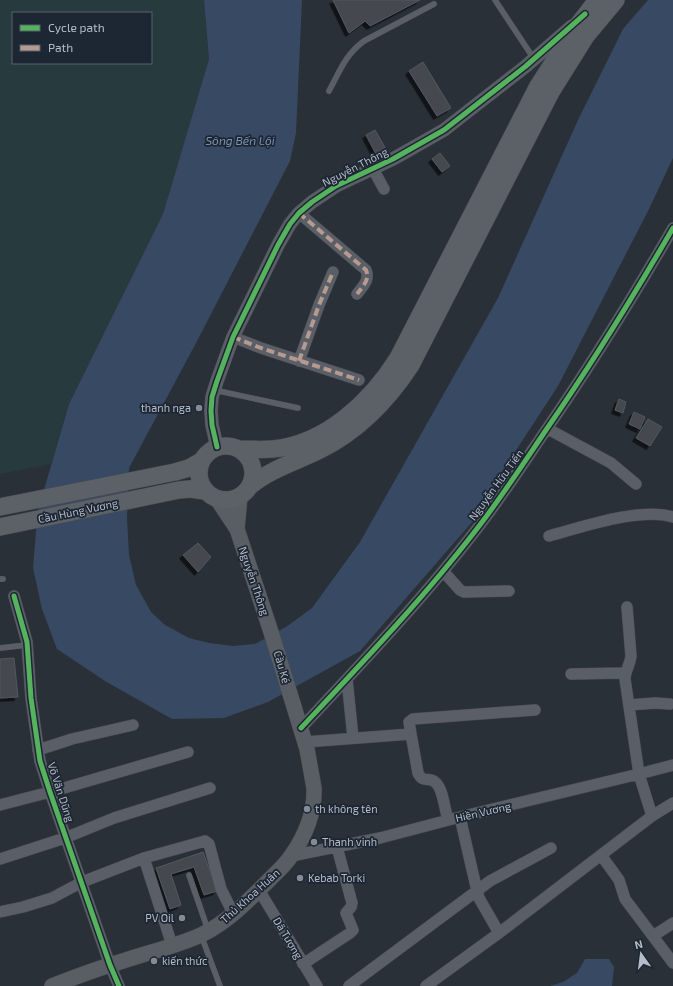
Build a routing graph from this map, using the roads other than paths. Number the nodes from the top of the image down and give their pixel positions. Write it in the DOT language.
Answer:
graph roads {
  1 [pos="495,0"];
  2 [pos="597,0"];
  3 [pos="616,0"];
  4 [pos="434,4"];
  5 [pos="585,14"];
  6 [pos="530,63"];
  7 [pos="550,80"];
  8 [pos="330,91"];
  9 [pos="372,169"];
  10 [pos="384,189"];
  11 [pos="299,213"];
  12 [pos="673,228"];
  13 [pos="333,272"];
  14 [pos="357,294"];
  15 [pos="233,336"];
  16 [pos="299,361"];
  17 [pos="359,380"];
  18 [pos="214,390"];
  19 [pos="298,408"];
  20 [pos="548,429"];
  21 [pos="217,447"];
  22 [pos="239,448"];
  23 [pos="201,461"];
  24 [pos="636,484"];
  25 [pos="245,491"];
  26 [pos="211,495"];
  27 [pos="0,507"];
  28 [pos="673,517"];
  29 [pos="0,527"];
  30 [pos="237,529"];
  31 [pos="549,536"];
  32 [pos="443,571"];
  33 [pos="509,591"];
  34 [pos="14,596"];
  35 [pos="627,607"];
  36 [pos="271,632"];
  37 [pos="27,645"];
  38 [pos="0,648"];
  39 [pos="625,673"];
  40 [pos="571,674"];
  41 [pos="348,679"];
  42 [pos="292,702"];
  43 [pos="670,704"];
  44 [pos="629,705"];
  45 [pos="535,710"];
  46 [pos="133,725"];
  47 [pos="411,734"];
  48 [pos="303,735"];
  49 [pos="352,738"];
  50 [pos="38,750"];
  51 [pos="188,752"];
  52 [pos="673,765"];
  53 [pos="639,774"];
  54 [pos="210,788"];
  55 [pos="50,792"];
  56 [pos="673,804"];
  57 [pos="0,805"];
  58 [pos="652,816"];
  59 [pos="460,817"];
  60 [pos="448,820"];
  61 [pos="65,838"];
  62 [pos="337,847"];
  63 [pos="551,848"];
  64 [pos="601,855"];
  65 [pos="291,856"];
  66 [pos="144,858"];
  67 [pos="0,859"];
  68 [pos="189,875"];
  69 [pos="82,882"];
  70 [pos="259,890"];
  71 [pos="477,891"];
  72 [pos="0,912"];
  73 [pos="233,913"];
  74 [pos="673,923"];
  75 [pos="205,933"];
  76 [pos="499,933"];
  77 [pos="653,936"];
  78 [pos="172,945"];
  79 [pos="673,963"];
  80 [pos="110,964"];
  81 [pos="303,964"];
  82 [pos="52,986"];
  83 [pos="119,986"];
  84 [pos="220,986"];
  85 [pos="317,986"];
  86 [pos="349,986"];
  87 [pos="426,986"];
  1 -- 6 [label="lane"];
  2 -- 5 [label="main road, Nguyễn Thông"];
  3 -- 7 [label="main road, Nguyễn Thông"];
  4 -- 8 [label="lane"];
  5 -- 6 [label="street, Nguyễn Thông"];
  5 -- 7 [label="main road, Nguyễn Thông"];
  6 -- 7 [label="street"];
  6 -- 9 [label="street, Nguyễn Thông"];
  7 -- 22 [label="main road, Nguyễn Thông"];
  7 -- 25 [label="main road, Nguyễn Thông"];
  9 -- 10 [label="street"];
  9 -- 11 [label="street, Nguyễn Thông"];
  11 -- 14 [label="street"];
  11 -- 15 [label="street, Nguyễn Thông"];
  12 -- 20 [label="street, Nguyễn Hữu Tiến"];
  13 -- 16 [label="street"];
  15 -- 16 [label="street"];
  15 -- 18 [label="street, Nguyễn Thông"];
  16 -- 17 [label="street"];
  18 -- 19 [label="lane"];
  18 -- 21 [label="street, Nguyễn Thông"];
  20 -- 24 [label="street"];
  20 -- 32 [label="street, Nguyễn Hữu Tiến"];
  21 -- 22 [label="main road"];
  21 -- 23 [label="main road"];
  22 -- 25 [label="main road"];
  23 -- 26 [label="main road"];
  23 -- 27 [label="main road, Cầu Hùng Vương"];
  25 -- 26 [label="main road"];
  25 -- 30 [label="main road, Nguyễn Thông"];
  26 -- 29 [label="main road, Cầu Hùng Vương"];
  26 -- 30 [label="main road, Nguyễn Thông"];
  28 -- 31 [label="street"];
  30 -- 36 [label="main road, Nguyễn Thông"];
  32 -- 33 [label="street"];
  32 -- 41 [label="street, Nguyễn Hữu Tiến"];
  34 -- 37 [label="street, Võ Văn Dũng"];
  35 -- 39 [label="street"];
  36 -- 42 [label="main road, Cầu Ké"];
  37 -- 38 [label="lane"];
  37 -- 50 [label="street, Võ Văn Dũng"];
  39 -- 40 [label="street"];
  39 -- 44 [label="street"];
  41 -- 48 [label="street, Nguyễn Hữu Tiến"];
  41 -- 49 [label="street"];
  42 -- 48 [label="main road, Thủ Khoa Huân"];
  43 -- 44 [label="street"];
  44 -- 53 [label="street"];
  45 -- 47 [label="street"];
  46 -- 50 [label="street"];
  47 -- 49 [label="street"];
  47 -- 60 [label="street"];
  48 -- 49 [label="street"];
  48 -- 65 [label="main road, Thủ Khoa Huân"];
  50 -- 55 [label="street, Võ Văn Dũng"];
  51 -- 55 [label="street"];
  52 -- 53 [label="street, Hiền Vương"];
  53 -- 58 [label="street"];
  53 -- 59 [label="street, Hiền Vương"];
  54 -- 61 [label="street"];
  55 -- 57 [label="street"];
  55 -- 61 [label="street, Võ Văn Dũng"];
  56 -- 58 [label="street"];
  58 -- 64 [label="street"];
  59 -- 60 [label="street, Hiền Vương"];
  59 -- 71 [label="street"];
  60 -- 62 [label="street, Hiền Vương"];
  61 -- 67 [label="street"];
  61 -- 69 [label="street, Võ Văn Dũng"];
  62 -- 65 [label="street, Hiền Vương"];
  62 -- 81 [label="street"];
  63 -- 71 [label="street"];
  64 -- 76 [label="street"];
  64 -- 77 [label="street"];
  65 -- 70 [label="main road, Thủ Khoa Huân"];
  66 -- 69 [label="street"];
  66 -- 73 [label="street"];
  66 -- 78 [label="street"];
  68 -- 75 [label="lane"];
  69 -- 72 [label="street"];
  69 -- 80 [label="street, Võ Văn Dũng"];
  70 -- 73 [label="main road, Thủ Khoa Huân"];
  70 -- 81 [label="street, Dã Tượng"];
  71 -- 76 [label="street"];
  71 -- 86 [label="street"];
  73 -- 75 [label="main road, Thủ Khoa Huân"];
  74 -- 77 [label="street"];
  75 -- 78 [label="main road, Thủ Khoa Huân"];
  75 -- 84 [label="lane"];
  76 -- 87 [label="street"];
  77 -- 79 [label="street"];
  78 -- 80 [label="main road, Thủ Khoa Huân"];
  80 -- 82 [label="main road, Thủ Khoa Huân"];
  80 -- 83 [label="street, Võ Văn Dũng"];
  81 -- 85 [label="street, Dã Tượng"];
}
